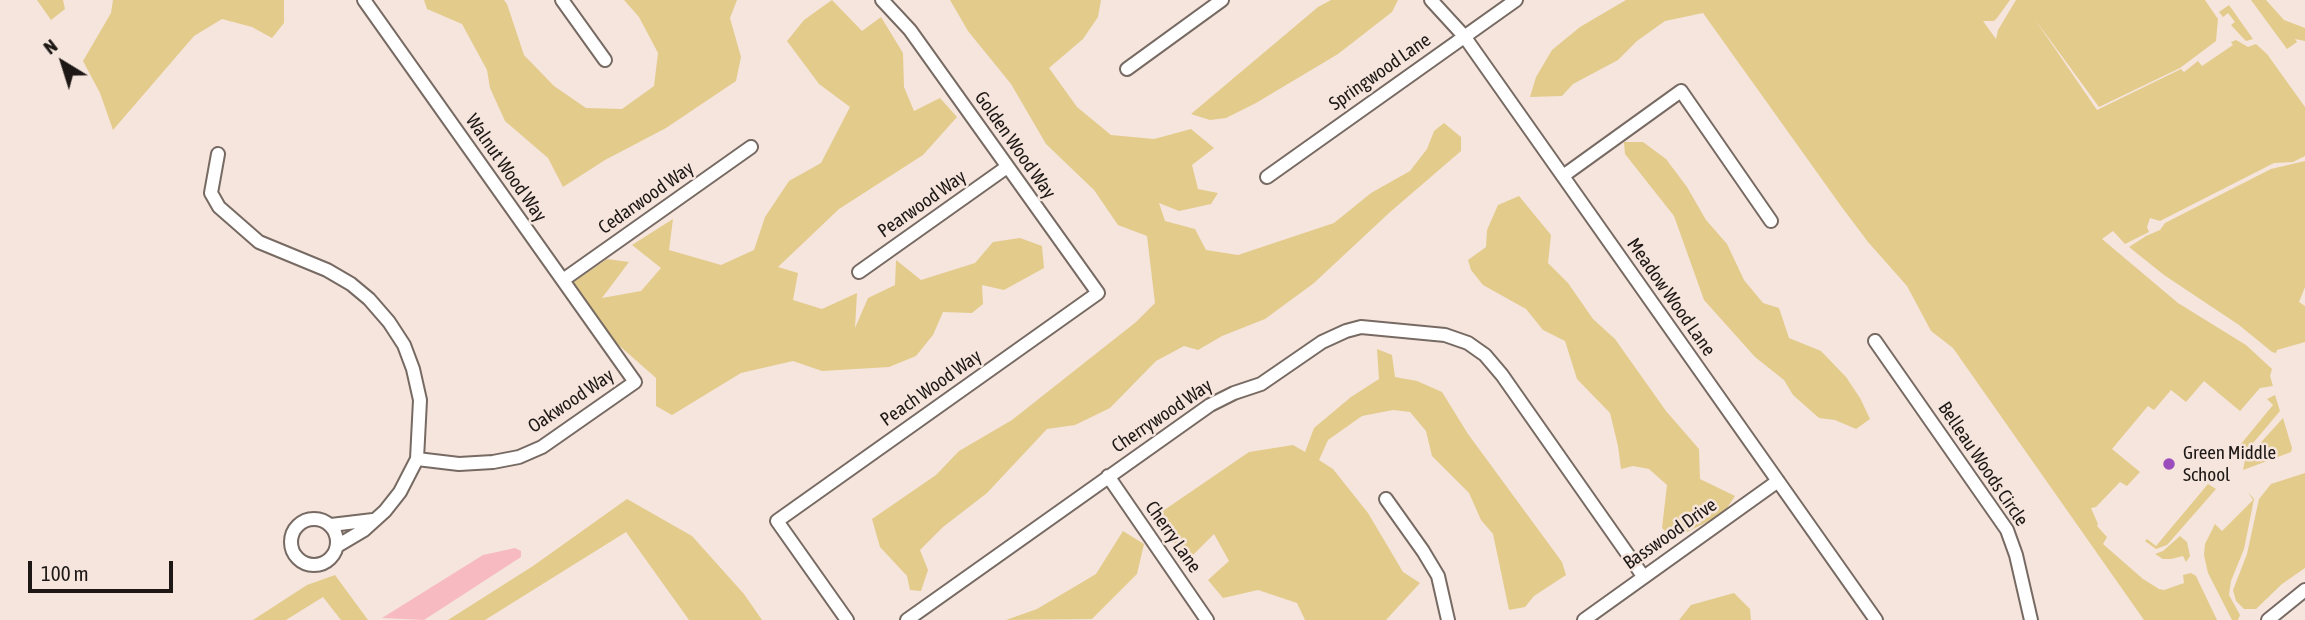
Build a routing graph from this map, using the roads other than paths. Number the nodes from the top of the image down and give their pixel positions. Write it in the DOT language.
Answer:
graph roads {
  1 [pos="364,0"];
  2 [pos="562,0"];
  3 [pos="882,0"];
  4 [pos="1222,0"];
  5 [pos="1431,0"];
  6 [pos="1516,0"];
  7 [pos="1464,36"];
  8 [pos="605,60"];
  9 [pos="1127,69"];
  10 [pos="751,147"];
  11 [pos="218,154"];
  12 [pos="1007,167"];
  13 [pos="1563,176"];
  14 [pos="1267,177"];
  15 [pos="1771,221"];
  16 [pos="859,272"];
  17 [pos="563,280"];
  18 [pos="1076,309"];
  19 [pos="1875,341"];
  20 [pos="618,358"];
  21 [pos="417,459"];
  22 [pos="1108,476"];
  23 [pos="1778,481"];
  24 [pos="1386,499"];
  25 [pos="377,519"];
  26 [pos="331,526"];
  27 [pos="337,546"];
  28 [pos="1643,576"];
  29 [pos="2305,590"];
  30 [pos="847,620"];
  31 [pos="907,620"];
  32 [pos="1207,620"];
  33 [pos="1448,620"];
  34 [pos="1584,620"];
  35 [pos="1876,620"];
  36 [pos="2031,620"];
  37 [pos="2268,620"];
  1 -- 17 [label="street, Walnut Wood Way"];
  2 -- 8 [label="street"];
  3 -- 12 [label="street, Golden Wood Way"];
  4 -- 9 [label="street"];
  5 -- 7 [label="street, Meadow Wood Lane"];
  6 -- 7 [label="street, Springwood Lane"];
  7 -- 13 [label="street, Meadow Wood Lane"];
  7 -- 14 [label="street, Springwood Lane"];
  10 -- 17 [label="street, Cedarwood Way"];
  11 -- 21 [label="street"];
  12 -- 16 [label="street, Pearwood Way"];
  12 -- 18 [label="street, Golden Wood Way"];
  13 -- 15 [label="street"];
  13 -- 23 [label="street, Meadow Wood Lane"];
  17 -- 20 [label="street, Walnut Wood Way"];
  18 -- 30 [label="street, Peach Wood Way"];
  19 -- 36 [label="street, Belleau Woods Circle"];
  20 -- 21 [label="street, Oakwood Way"];
  21 -- 25 [label="street"];
  22 -- 28 [label="street, Cherrywood Way"];
  22 -- 31 [label="street, Cherrywood Way"];
  22 -- 32 [label="street, Cherry Lane"];
  23 -- 28 [label="street, Basswood Drive"];
  23 -- 35 [label="street, Meadow Wood Lane"];
  24 -- 33 [label="street"];
  25 -- 26 [label="street"];
  25 -- 27 [label="street"];
  26 -- 27 [label="street"];
  26 -- 27 [label="street"];
  28 -- 34 [label="street, Basswood Drive"];
  29 -- 37 [label="street"];
}
